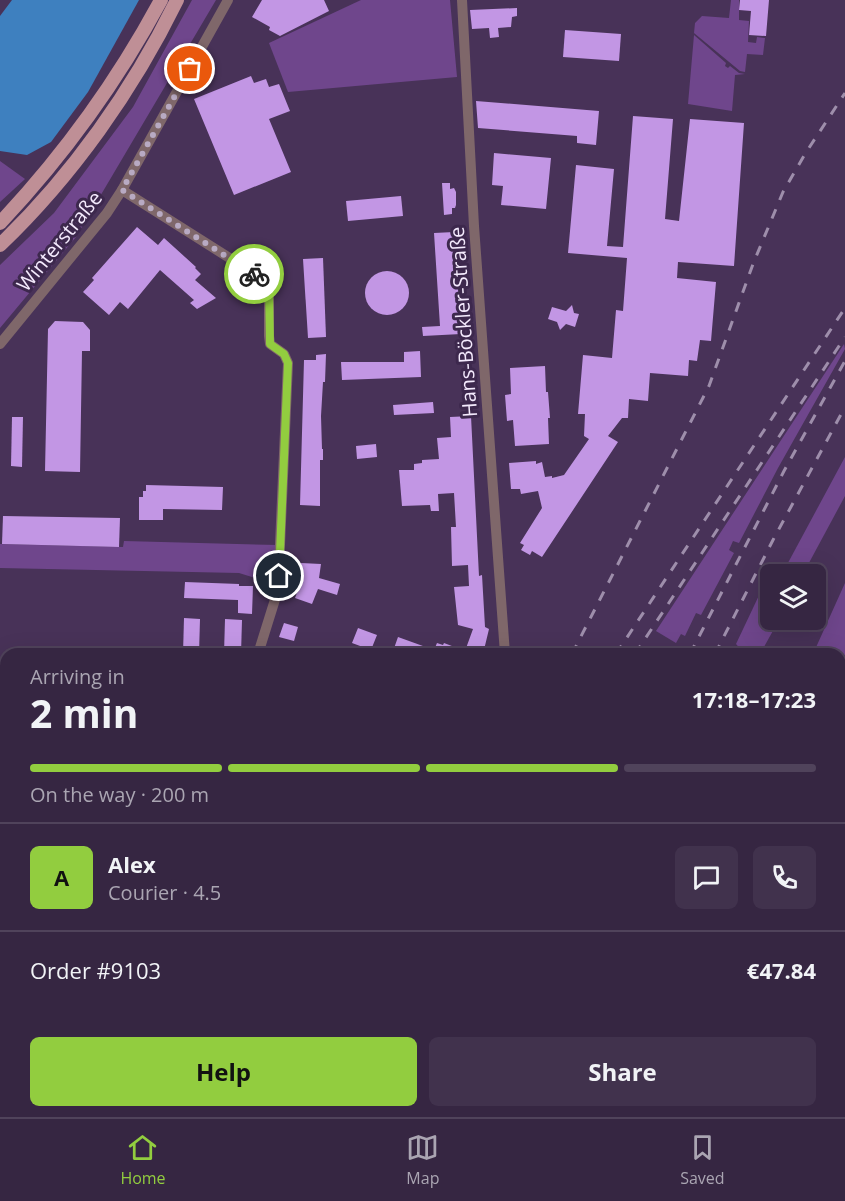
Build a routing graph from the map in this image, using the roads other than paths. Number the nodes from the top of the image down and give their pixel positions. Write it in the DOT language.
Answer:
graph roads {
  1 [pos="161,0"];
  2 [pos="177,0"];
  3 [pos="228,0"];
  4 [pos="462,0"];
  5 [pos="122,190"];
  6 [pos="0,223"];
  7 [pos="0,245"];
  8 [pos="0,344"];
  9 [pos="260,648"];
  10 [pos="505,648"];
  1 -- 6 [label="main road"];
  2 -- 7 [label="main road"];
  3 -- 5 [label="street, Winterstraße"];
  4 -- 10 [label="street, Hans-Böckler-Straße"];
  5 -- 8 [label="street, Winterstraße"];
  5 -- 9 [label="street"];
}
